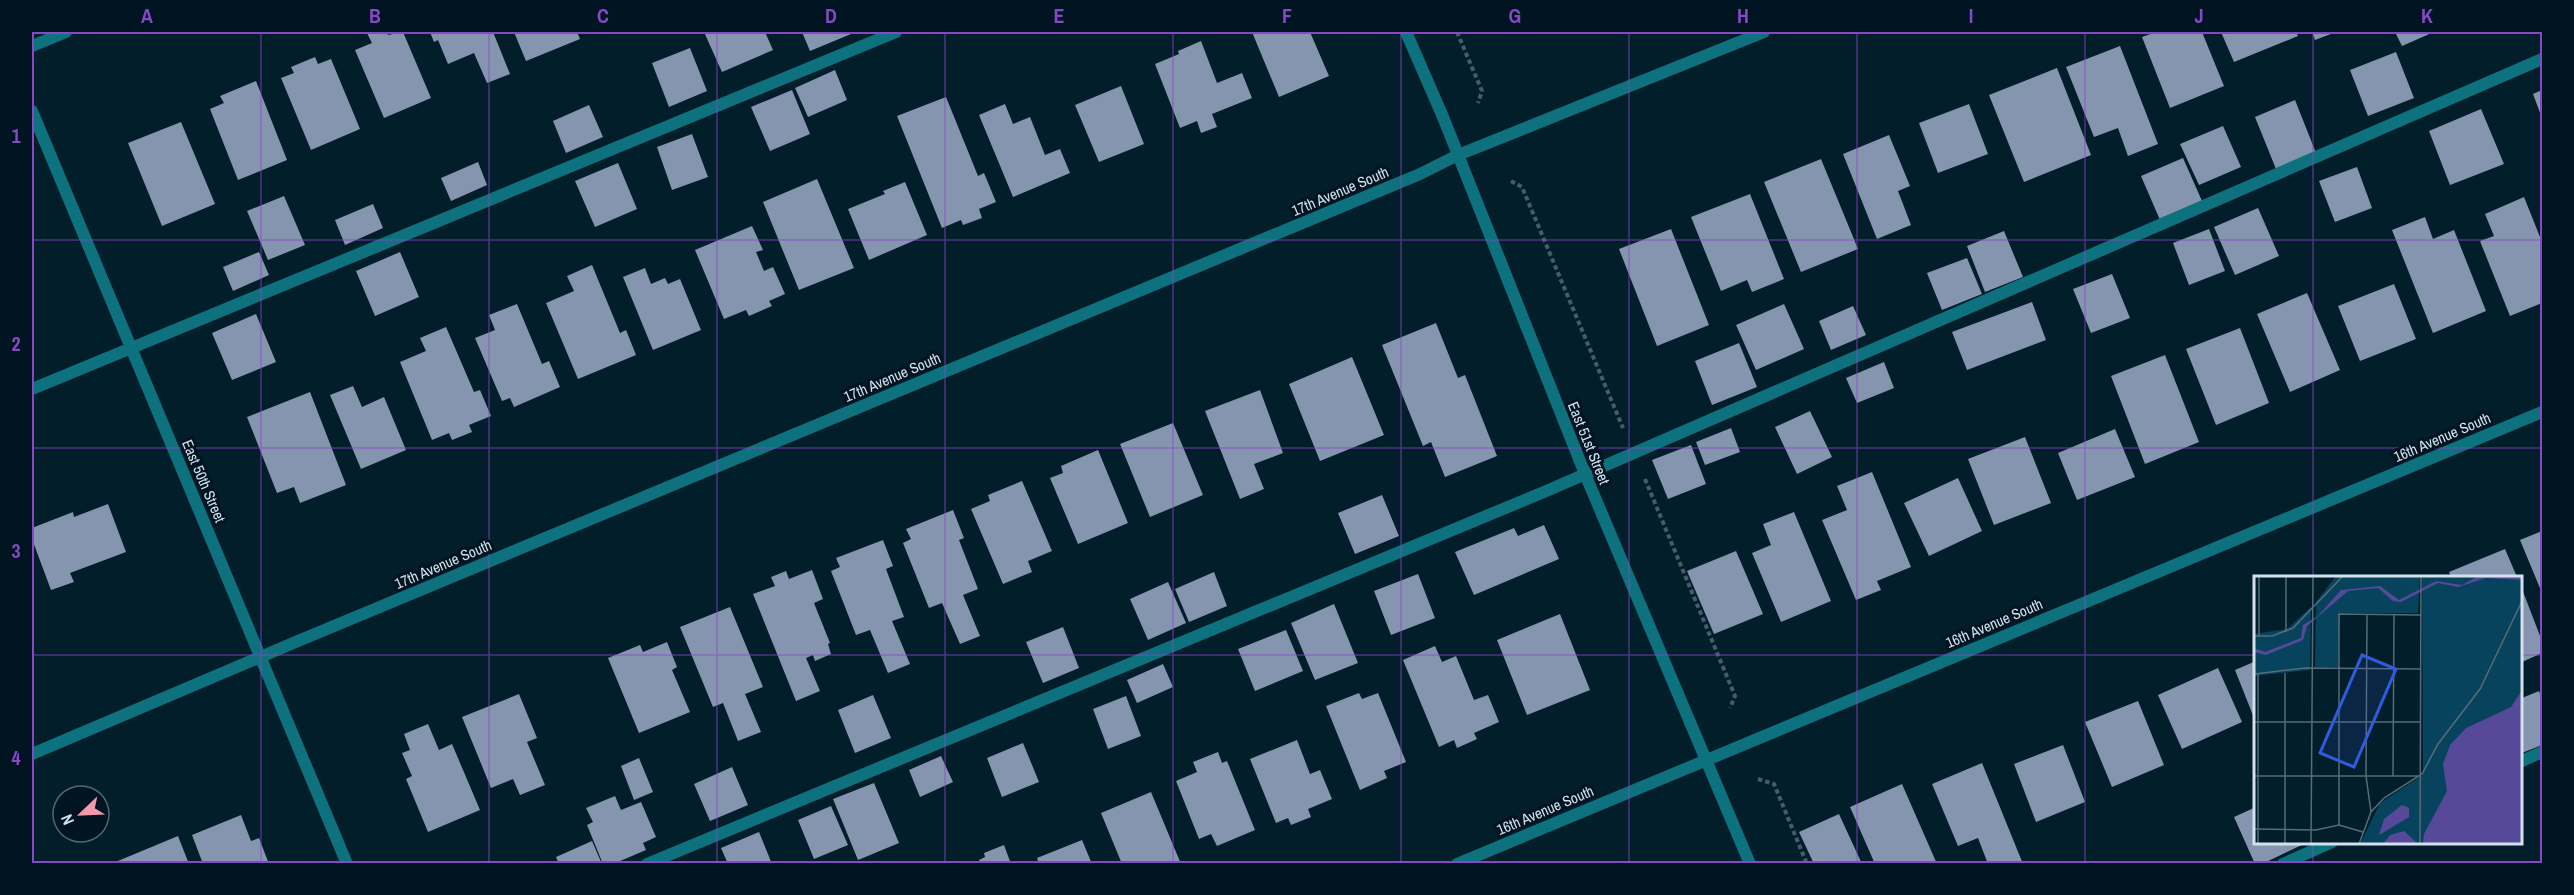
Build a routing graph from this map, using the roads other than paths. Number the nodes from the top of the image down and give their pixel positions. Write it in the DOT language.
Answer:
graph roads {
  1 [pos="66,32"];
  2 [pos="896,32"];
  3 [pos="1406,32"];
  4 [pos="1764,32"];
  5 [pos="32,46"];
  6 [pos="2542,59"];
  7 [pos="32,111"];
  8 [pos="1458,155"];
  9 [pos="131,346"];
  10 [pos="32,389"];
  11 [pos="2542,412"];
  12 [pos="1585,474"];
  13 [pos="261,656"];
  14 [pos="2542,752"];
  15 [pos="32,754"];
  16 [pos="1707,759"];
  17 [pos="2523,761"];
  18 [pos="2330,844"];
  19 [pos="347,864"];
  20 [pos="647,864"];
  21 [pos="1456,864"];
  22 [pos="1750,864"];
  23 [pos="2283,864"];
  1 -- 5 [label="street"];
  2 -- 9 [label="street"];
  3 -- 8 [label="street, East 51st Street"];
  4 -- 8 [label="street, 17th Avenue South"];
  6 -- 12 [label="street"];
  7 -- 9 [label="street, East 50th Street"];
  8 -- 12 [label="street, East 51st Street"];
  8 -- 13 [label="street, 17th Avenue South"];
  9 -- 10 [label="street"];
  9 -- 13 [label="street, East 50th Street"];
  11 -- 16 [label="street, 16th Avenue South"];
  12 -- 16 [label="street, East 51st Street"];
  12 -- 20 [label="street"];
  13 -- 15 [label="street, 17th Avenue South"];
  13 -- 19 [label="street, East 50th Street"];
  14 -- 17 [label="street"];
  16 -- 21 [label="street, 16th Avenue South"];
  16 -- 22 [label="street, East 51st Street"];
  18 -- 23 [label="street"];
}
